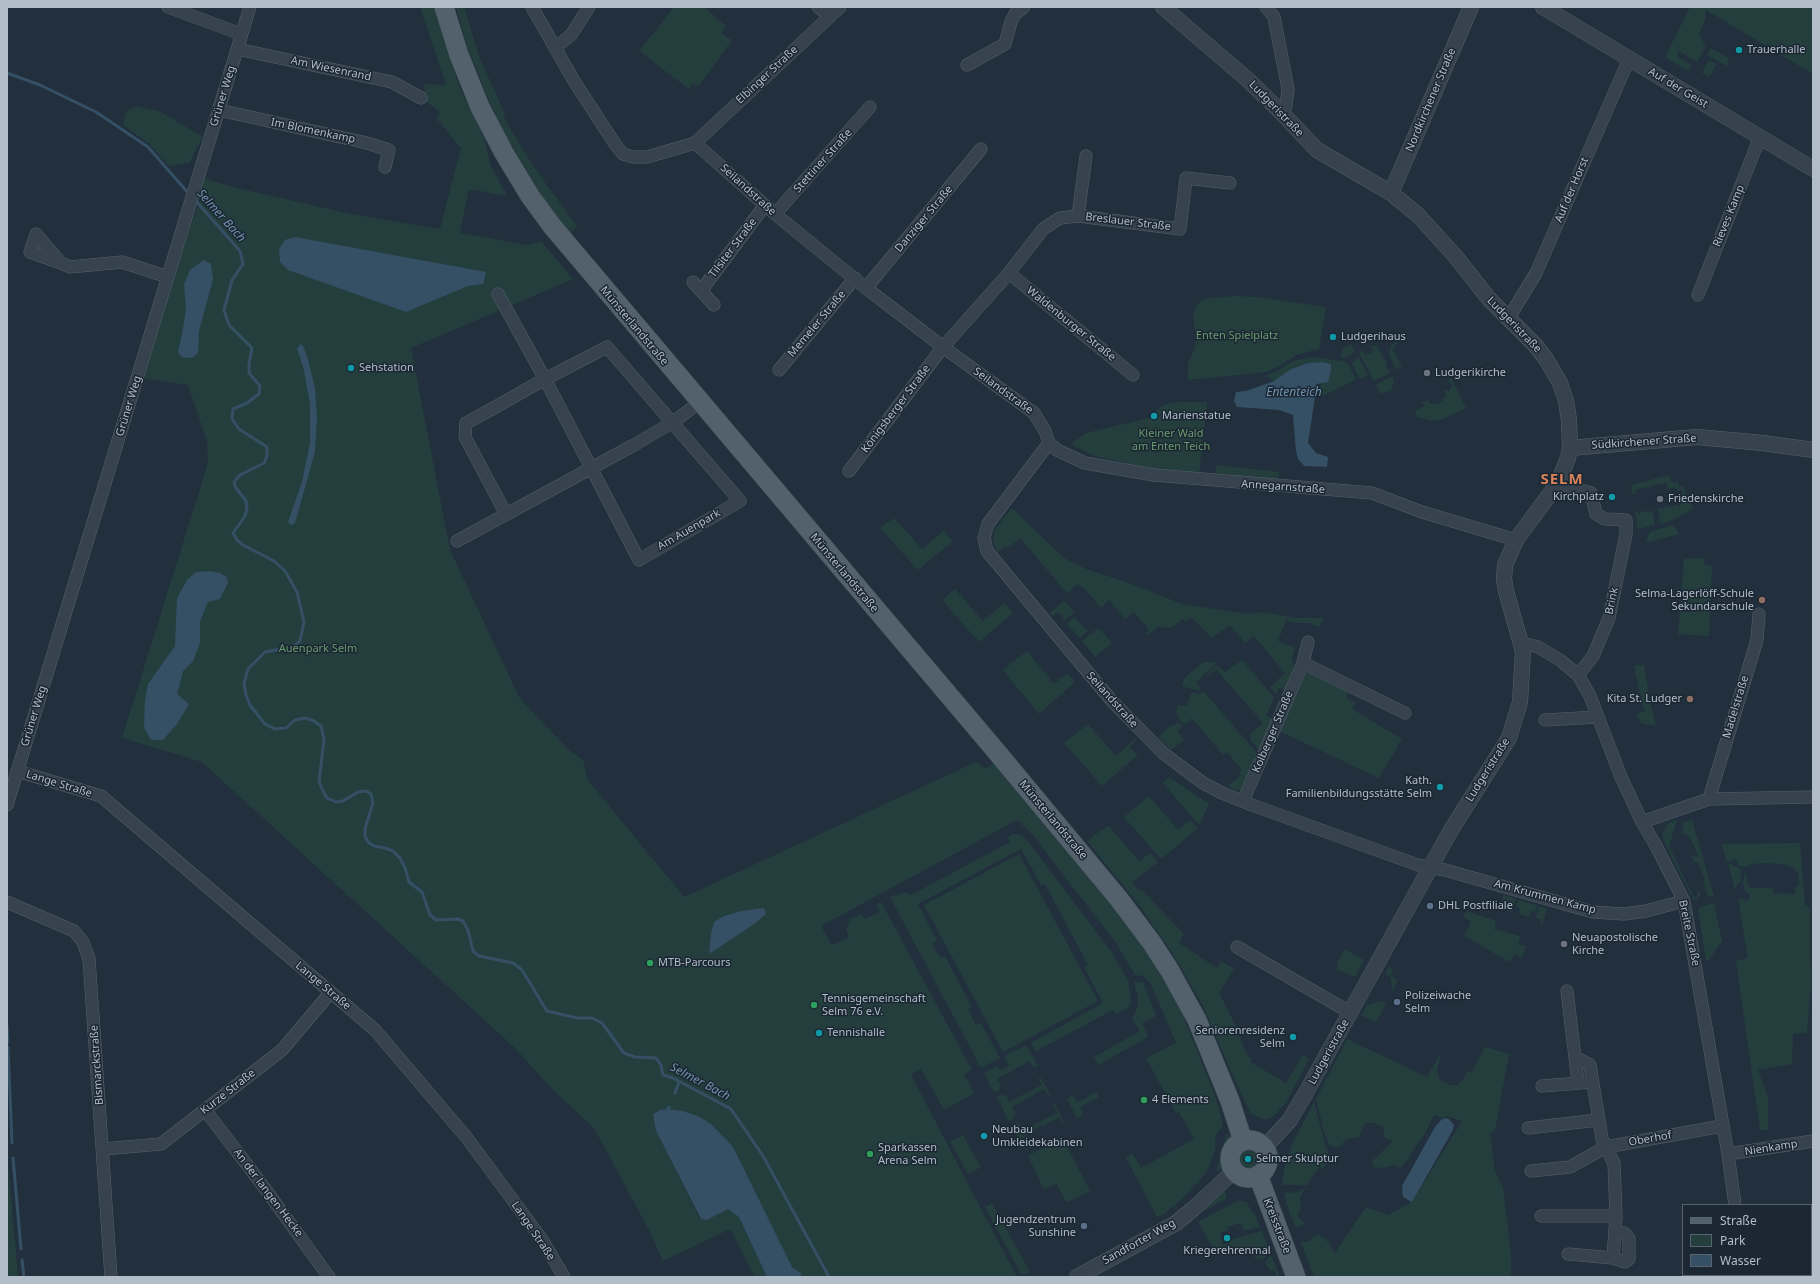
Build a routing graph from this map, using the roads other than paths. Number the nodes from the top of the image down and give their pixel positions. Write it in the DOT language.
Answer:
graph roads {
  1 [pos="168,7"];
  2 [pos="250,7"];
  3 [pos="444,7"];
  4 [pos="532,7"];
  5 [pos="589,7"];
  6 [pos="818,7"];
  7 [pos="840,7"];
  8 [pos="1024,7"];
  9 [pos="1164,7"];
  10 [pos="1266,7"];
  11 [pos="1471,7"];
  12 [pos="1543,7"];
  13 [pos="830,16"];
  14 [pos="241,34"];
  15 [pos="555,48"];
  16 [pos="237,49"];
  17 [pos="1629,58"];
  18 [pos="966,65"];
  19 [pos="421,98"];
  20 [pos="870,107"];
  21 [pos="219,110"];
  22 [pos="1282,113"];
  23 [pos="1760,137"];
  24 [pos="695,143"];
  25 [pos="981,149"];
  26 [pos="1086,156"];
  27 [pos="385,167"];
  28 [pos="1813,169"];
  29 [pos="1230,183"];
  30 [pos="1391,193"];
  31 [pos="765,205"];
  32 [pos="775,214"];
  33 [pos="1078,216"];
  34 [pos="61,263"];
  35 [pos="1009,273"];
  36 [pos="168,277"];
  37 [pos="855,278"];
  38 [pos="693,282"];
  39 [pos="866,288"];
  40 [pos="701,291"];
  41 [pos="498,294"];
  42 [pos="1698,295"];
  43 [pos="714,305"];
  44 [pos="1508,319"];
  45 [pos="943,347"];
  46 [pos="779,370"];
  47 [pos="1133,375"];
  48 [pos="545,379"];
  49 [pos="699,403"];
  50 [pos="673,422"];
  51 [pos="1049,443"];
  52 [pos="1570,448"];
  53 [pos="1813,450"];
  54 [pos="591,468"];
  55 [pos="849,471"];
  56 [pos="1558,483"];
  57 [pos="506,514"];
  58 [pos="1516,540"];
  59 [pos="457,541"];
  60 [pos="1759,614"];
  61 [pos="1308,642"];
  62 [pos="1522,643"];
  63 [pos="1303,663"];
  64 [pos="1578,675"];
  65 [pos="1406,713"];
  66 [pos="1598,717"];
  67 [pos="1545,720"];
  68 [pos="17,771"];
  69 [pos="1813,797"];
  70 [pos="1709,799"];
  71 [pos="1243,801"];
  72 [pos="7,805"];
  73 [pos="1642,822"];
  74 [pos="1430,868"];
  75 [pos="1684,901"];
  76 [pos="7,902"];
  77 [pos="1237,947"];
  78 [pos="1567,991"];
  79 [pos="331,992"];
  80 [pos="1351,1013"];
  81 [pos="1575,1057"];
  82 [pos="1592,1082"];
  83 [pos="1578,1083"];
  84 [pos="1542,1086"];
  85 [pos="205,1110"];
  86 [pos="1598,1120"];
  87 [pos="1722,1126"];
  88 [pos="1528,1128"];
  89 [pos="1243,1141"];
  90 [pos="1813,1141"];
  91 [pos="1624,1144"];
  92 [pos="1606,1147"];
  93 [pos="1264,1148"];
  94 [pos="103,1149"];
  95 [pos="1728,1154"];
  96 [pos="1614,1163"];
  97 [pos="1234,1171"];
  98 [pos="1531,1171"];
  99 [pos="1258,1175"];
  100 [pos="1735,1204"];
  101 [pos="1541,1216"];
  102 [pos="1616,1216"];
  103 [pos="1568,1254"];
  104 [pos="111,1277"];
  105 [pos="329,1277"];
  106 [pos="564,1277"];
  107 [pos="1076,1277"];
  108 [pos="1296,1277"];
  1 -- 14 [label="street"];
  2 -- 14 [label="street, Grüner Weg"];
  3 -- 49 [label="main road, Münsterlandstraße"];
  4 -- 15 [label="street"];
  5 -- 15 [label="street"];
  6 -- 13 [label="street"];
  7 -- 13 [label="street, Elbinger Straße"];
  8 -- 18 [label="street"];
  9 -- 22 [label="street, Ludgeristraße"];
  10 -- 22 [label="street"];
  11 -- 30 [label="street, Nordkirchener Straße"];
  12 -- 17 [label="street, Auf der Geist"];
  13 -- 24 [label="street, Elbinger Straße"];
  14 -- 16 [label="street, Grüner Weg"];
  15 -- 24 [label="street"];
  16 -- 19 [label="street, Am Wiesenrand"];
  16 -- 21 [label="street, Grüner Weg"];
  17 -- 23 [label="street, Auf der Geist"];
  17 -- 44 [label="street, Auf der Horst"];
  20 -- 32 [label="street, Stettiner Straße"];
  21 -- 27 [label="street, Im Blomenkamp"];
  21 -- 36 [label="street, Grüner Weg"];
  22 -- 30 [label="street, Ludgeristraße"];
  23 -- 28 [label="street, Auf der Geist"];
  23 -- 42 [label="street, Rieves Kamp"];
  24 -- 31 [label="street, Seilandstraße"];
  25 -- 39 [label="street, Danziger Straße"];
  26 -- 33 [label="street, Breslauer Straße"];
  29 -- 33 [label="street, Breslauer Straße"];
  30 -- 44 [label="street, Ludgeristraße"];
  31 -- 32 [label="street, Seilandstraße"];
  31 -- 40 [label="street, Tilsiter Straße"];
  32 -- 37 [label="street, Seilandstraße"];
  33 -- 35 [label="street, Breslauer Straße"];
  34 -- 36 [label="street"];
  35 -- 45 [label="street, Breslauer Straße"];
  35 -- 47 [label="street, Waldenburger Straße"];
  36 -- 68 [label="street, Grüner Weg"];
  37 -- 39 [label="street, Seilandstraße"];
  37 -- 46 [label="street, Memeler Straße"];
  38 -- 40 [label="street, Tilsiter Straße"];
  39 -- 45 [label="street, Seilandstraße"];
  40 -- 43 [label="street, Tilsiter Straße"];
  41 -- 48 [label="street, Am Auenpark"];
  44 -- 52 [label="street, Ludgeristraße"];
  45 -- 51 [label="street, Seilandstraße"];
  45 -- 55 [label="street, Königsberger Straße"];
  48 -- 50 [label="street, Am Auenpark"];
  48 -- 54 [label="street, Am Auenpark"];
  48 -- 57 [label="street, Am Auenpark"];
  49 -- 50 [label="street"];
  49 -- 89 [label="main road, Münsterlandstraße"];
  50 -- 54 [label="street"];
  50 -- 54 [label="street, Am Auenpark"];
  51 -- 58 [label="street, Annegarnstraße"];
  51 -- 71 [label="street, Seilandstraße"];
  52 -- 53 [label="street, Südkirchener Straße"];
  52 -- 56 [label="street, Ludgeristraße"];
  54 -- 57 [label="street"];
  56 -- 58 [label="street, Ludgeristraße"];
  56 -- 64 [label="street, Brink"];
  57 -- 59 [label="street"];
  58 -- 62 [label="street, Ludgeristraße"];
  60 -- 70 [label="street, Madelstraße"];
  61 -- 63 [label="street, Kolberger Straße"];
  62 -- 64 [label="street, Breite Straße"];
  62 -- 74 [label="street, Ludgeristraße"];
  63 -- 65 [label="street"];
  63 -- 71 [label="street, Kolberger Straße"];
  64 -- 66 [label="street, Breite Straße"];
  66 -- 67 [label="street"];
  66 -- 73 [label="street, Breite Straße"];
  68 -- 72 [label="street, Grüner Weg"];
  68 -- 79 [label="street, Lange Straße"];
  69 -- 70 [label="street"];
  70 -- 73 [label="street"];
  71 -- 74 [label="street, Seilandstraße"];
  73 -- 75 [label="street, Breite Straße"];
  74 -- 75 [label="street, Am Krummen Kamp"];
  74 -- 80 [label="street, Ludgeristraße"];
  75 -- 87 [label="street, Breite Straße"];
  76 -- 94 [label="street, Bismarckstraße"];
  77 -- 80 [label="street"];
  78 -- 81 [label="street"];
  79 -- 85 [label="street, Kurze Straße"];
  79 -- 106 [label="street, Lange Straße"];
  80 -- 93 [label="street, Ludgeristraße"];
  81 -- 82 [label="street"];
  81 -- 83 [label="street"];
  82 -- 83 [label="street"];
  82 -- 86 [label="street"];
  83 -- 84 [label="street"];
  85 -- 94 [label="street, Kurze Straße"];
  85 -- 105 [label="street, An der langen Hecke"];
  86 -- 88 [label="street"];
  86 -- 92 [label="street"];
  87 -- 91 [label="street, Oberhof"];
  87 -- 95 [label="street, Breite Straße"];
  89 -- 93 [label="main road"];
  89 -- 97 [label="main road"];
  90 -- 95 [label="street, Nienkamp"];
  91 -- 92 [label="street, Oberhof"];
  91 -- 96 [label="street"];
  92 -- 96 [label="street"];
  92 -- 98 [label="street, Oberhof"];
  93 -- 99 [label="main road"];
  94 -- 104 [label="street, Bismarckstraße"];
  95 -- 100 [label="street, Breite Straße"];
  96 -- 102 [label="street"];
  97 -- 99 [label="main road"];
  97 -- 107 [label="street, Sandforter Weg"];
  99 -- 108 [label="main road, Kreisstraße"];
  101 -- 102 [label="street"];
  102 -- 103 [label="street"];
}
